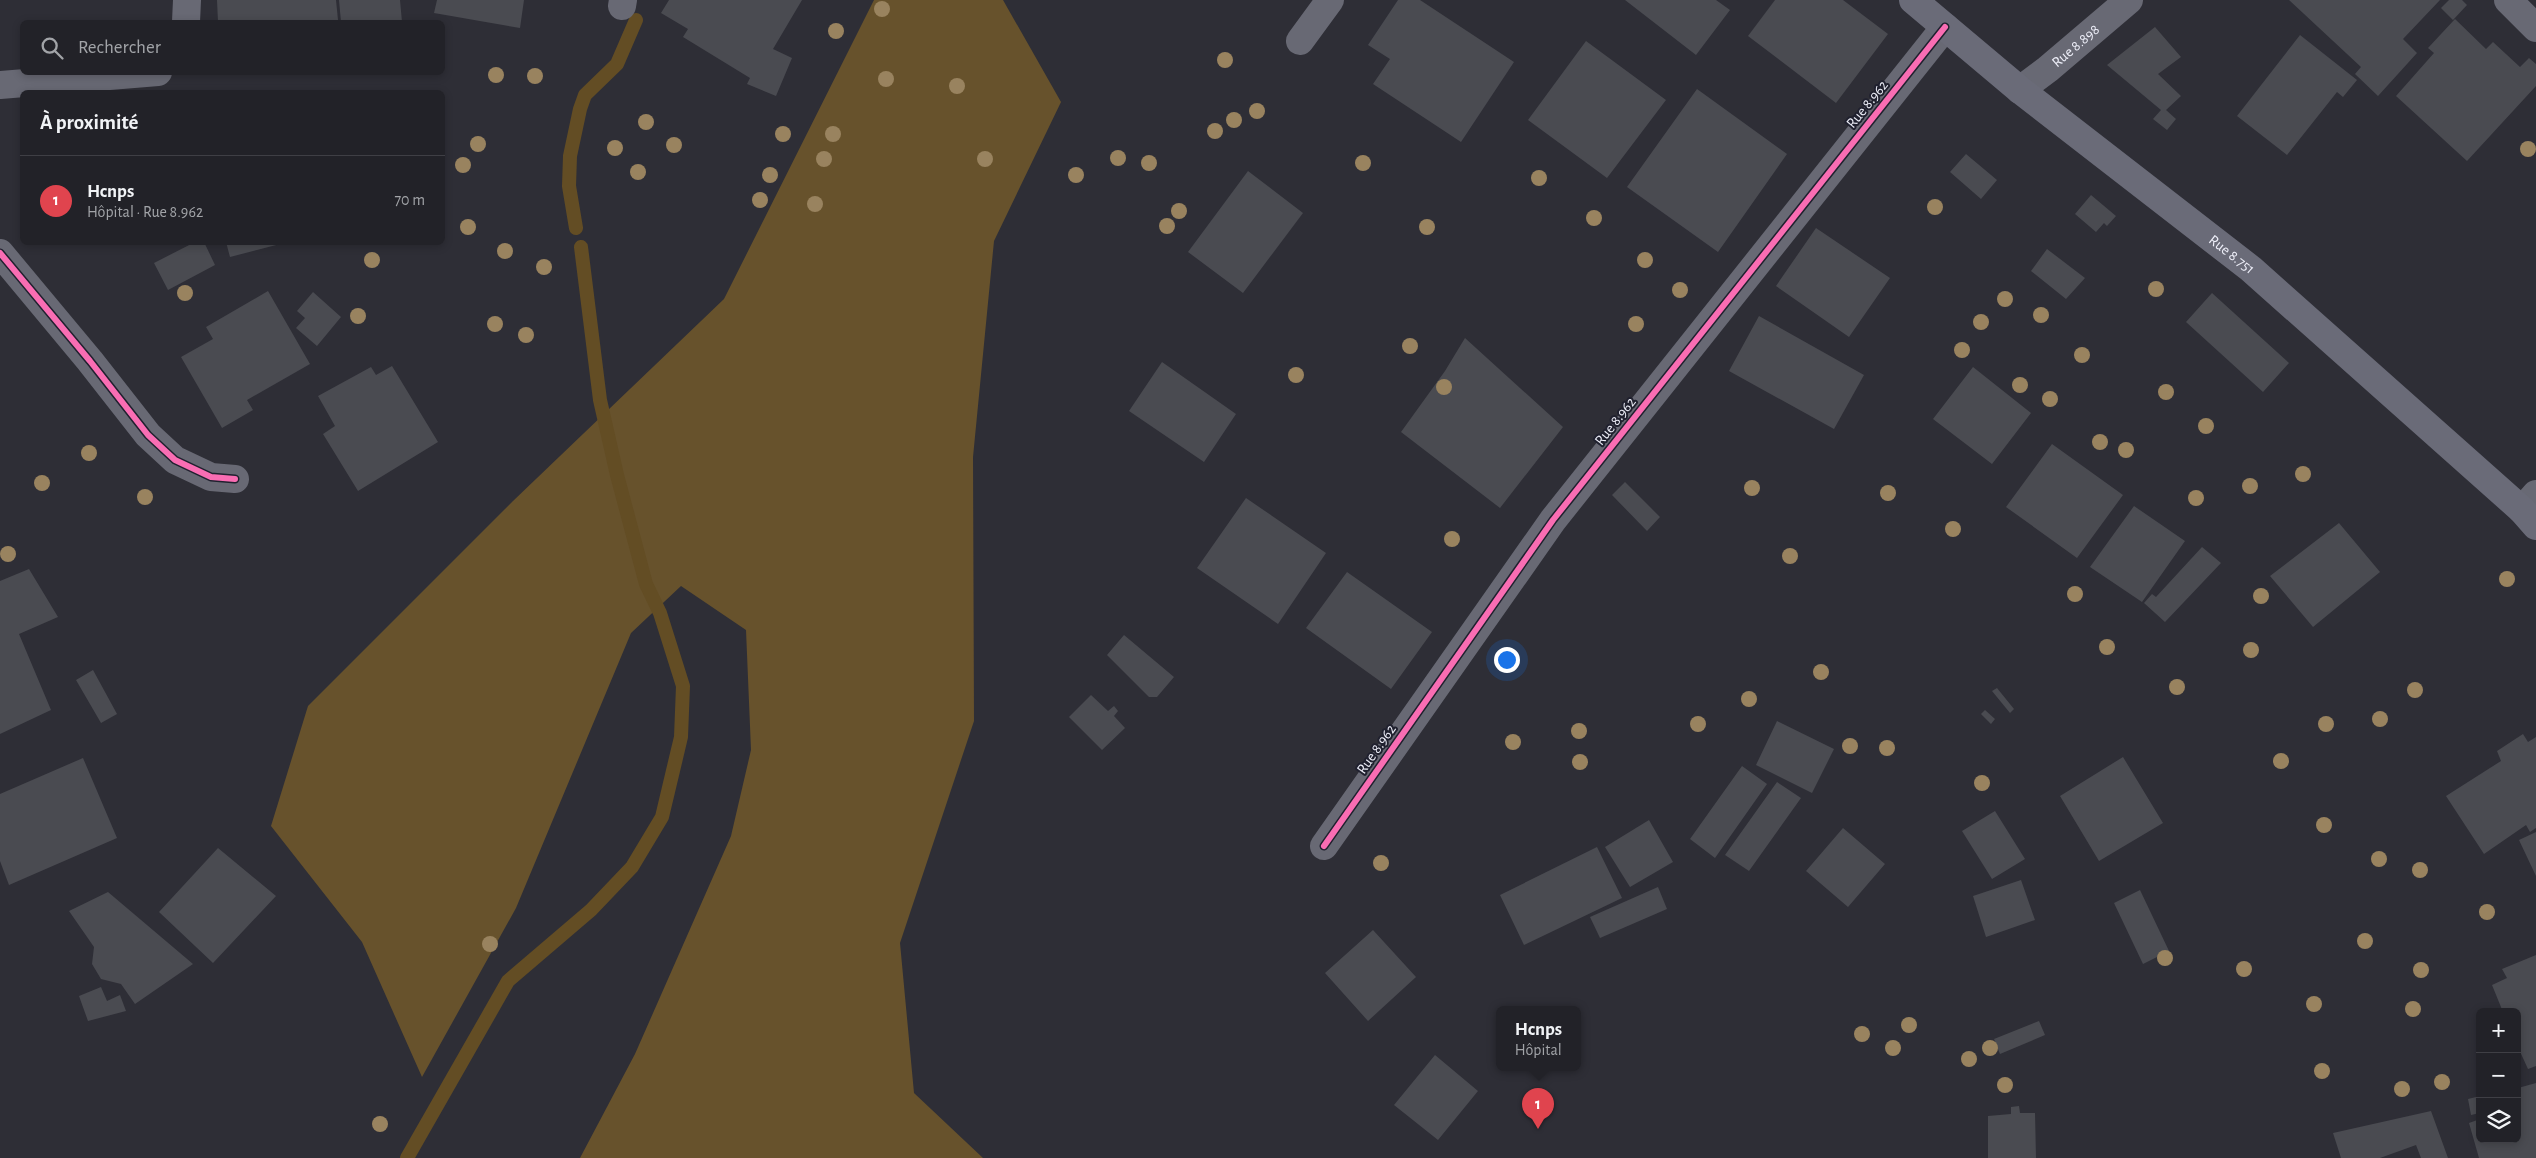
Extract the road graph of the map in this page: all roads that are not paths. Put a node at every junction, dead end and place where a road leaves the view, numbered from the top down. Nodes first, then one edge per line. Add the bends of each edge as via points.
1 (187, 0) edge
2 (1330, 0) edge
3 (1913, 0) edge
4 (2129, 0) edge
5 (2508, 0) edge
6 (186, 20) edge
7 (1945, 27) junction
8 (2536, 28) edge
9 (1300, 41) dead end
10 (122, 75) edge
11 (0, 85) edge
12 (2020, 90) junction
13 (0, 253) edge
14 (234, 479) dead end
15 (2531, 510) edge
16 (1324, 846) dead end

1 - 6 street
2 - 9 street
3 - 7 main road, Rue 8.751
4 - 12 street, Rue 8.898
5 - 8 street
7 - 12 main road, Rue 8.751
7 - 16 street, Rue 8.962 via 1553,520
10 - 11 street
12 - 15 main road, Rue 8.751 via 2251,269
13 - 14 street via 148,436 175,460 211,477

